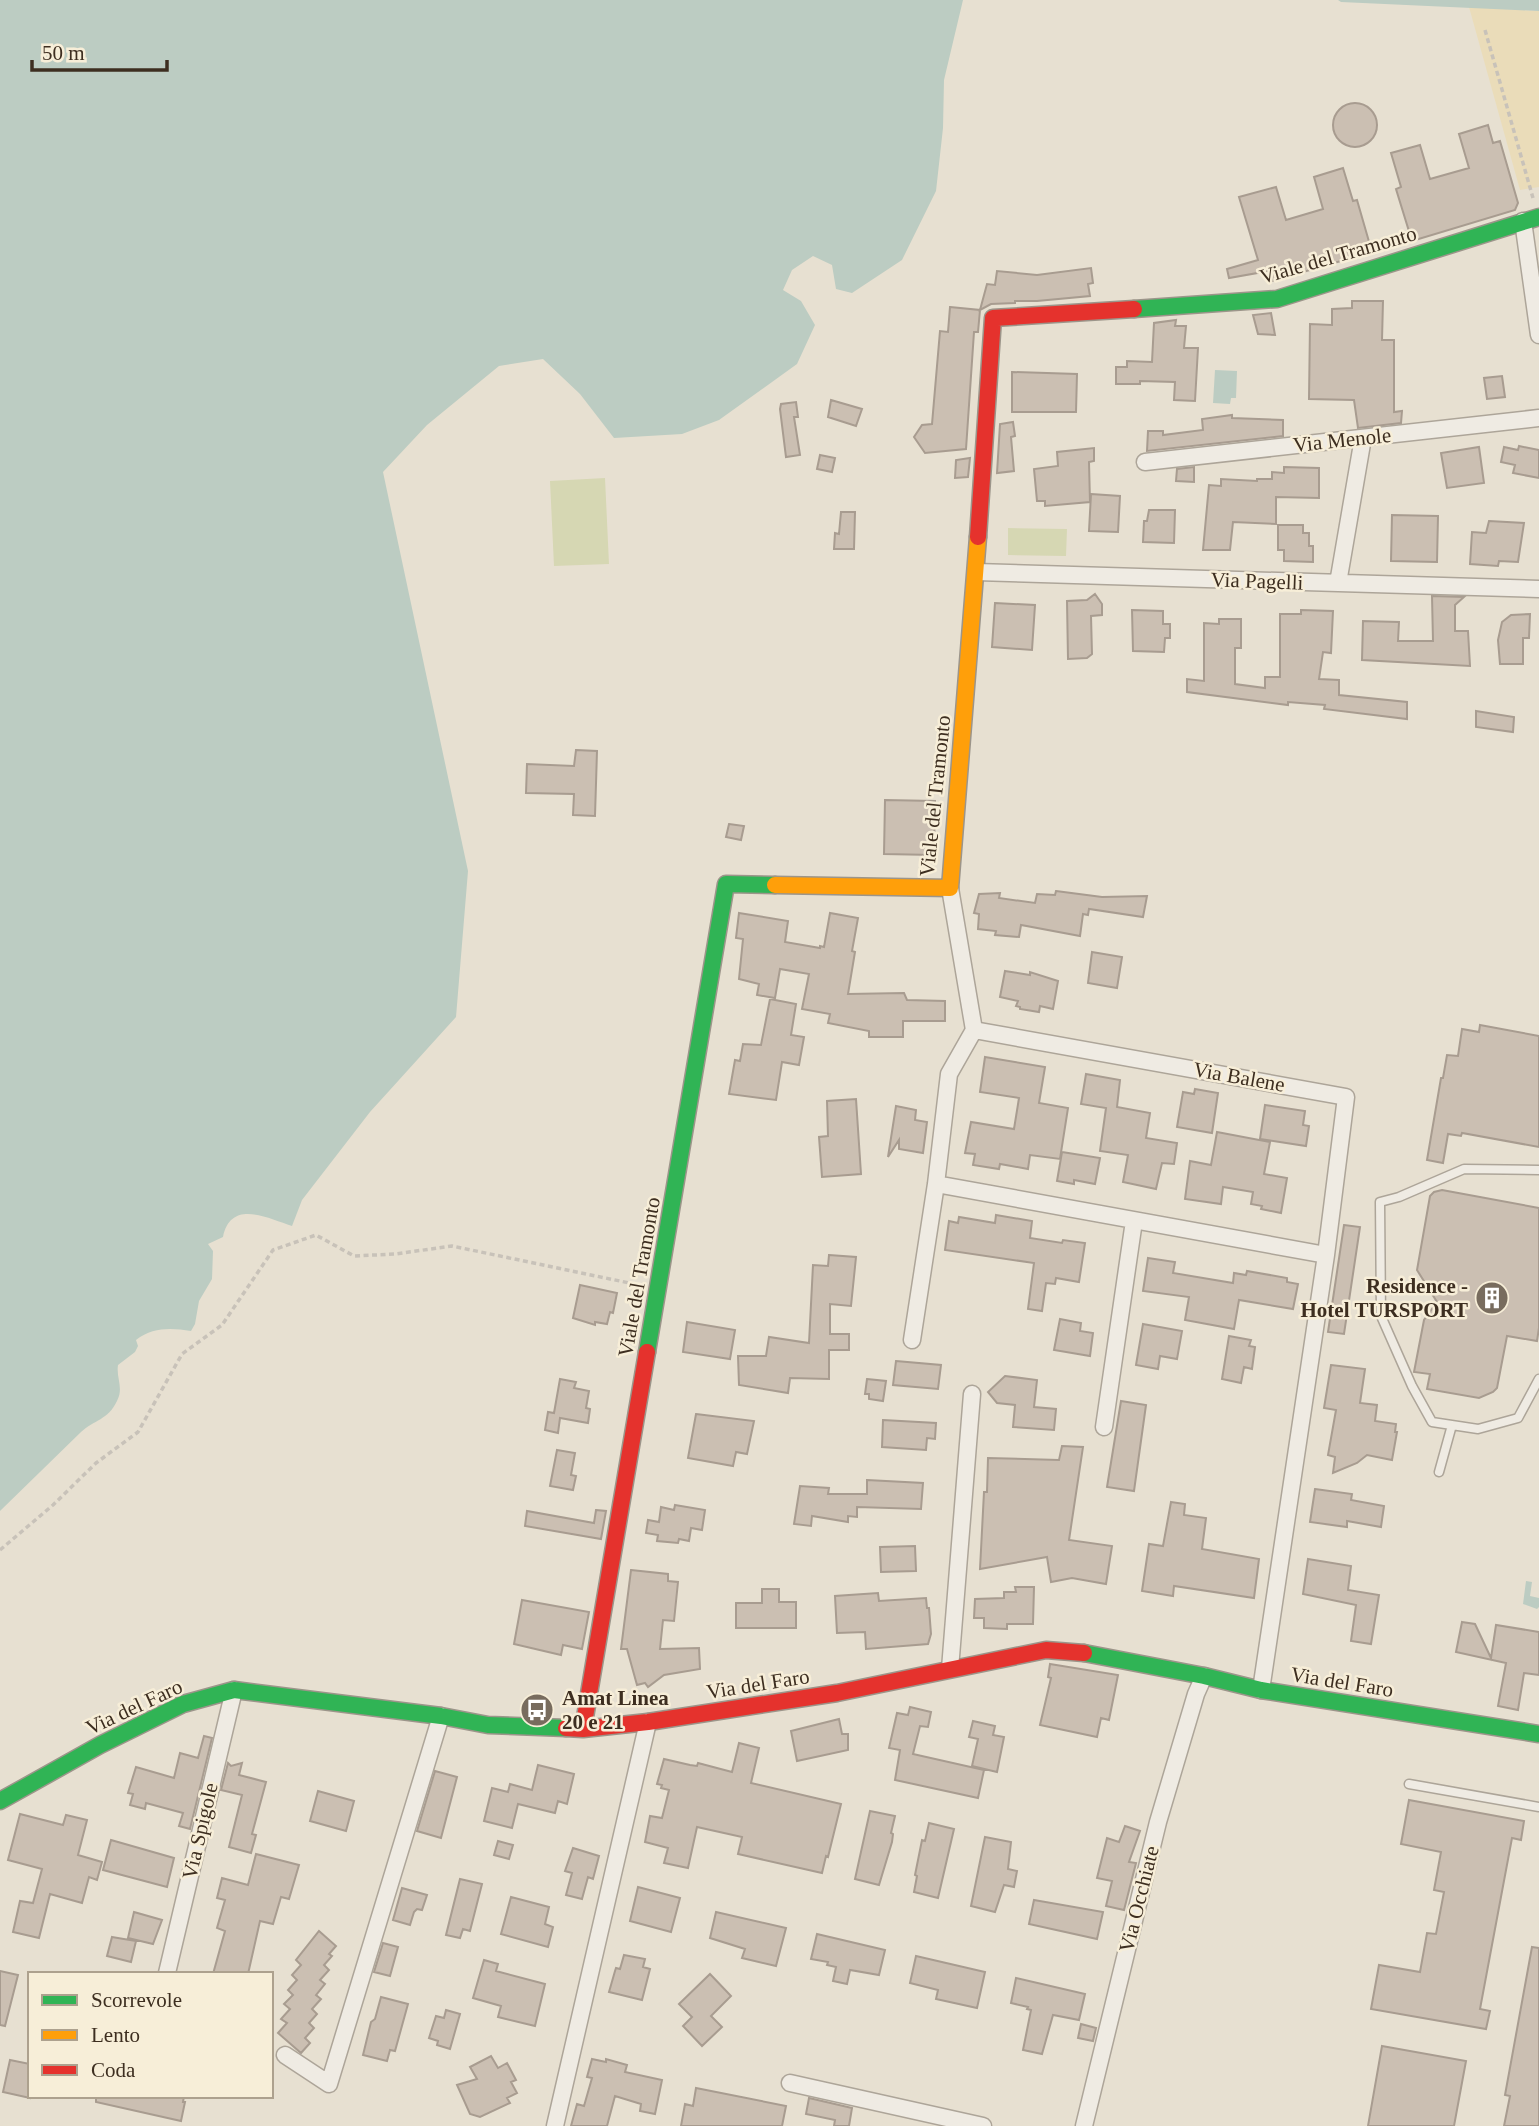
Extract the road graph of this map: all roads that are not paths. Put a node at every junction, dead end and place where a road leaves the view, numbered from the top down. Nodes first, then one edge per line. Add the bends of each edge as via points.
1 (1533, 218) edge
2 (1539, 335) edge
3 (1539, 418) edge
4 (1363, 438) junction
5 (1145, 462) dead end
6 (976, 572) junction
7 (1338, 583) junction
8 (1539, 589) edge
9 (950, 888) junction
10 (974, 1030) junction
11 (1539, 1170) edge
12 (936, 1184) junction
13 (1134, 1221) junction
14 (1326, 1255) junction
15 (912, 1340) dead end
16 (1539, 1379) edge
17 (972, 1394) dead end
18 (1452, 1425) junction
19 (1104, 1427) dead end
20 (1439, 1472) dead end
21 (950, 1669) junction
22 (1204, 1676) junction
23 (234, 1690) junction
24 (1261, 1690) junction
25 (441, 1716) junction
26 (648, 1722) junction
27 (583, 1729) junction
28 (1539, 1734) edge
29 (1409, 1784) dead end
30 (0, 1801) edge
31 (1539, 1807) edge
32 (167, 1972) edge
33 (285, 2055) dead end
34 (790, 2083) dead end
35 (555, 2126) edge
36 (984, 2126) edge
37 (1084, 2126) edge

1 - 2 street
1 - 6 street, Viale del Tramonto via 1277,299 992,318
3 - 4 street, Via Menole
4 - 5 street, Via Menole
4 - 7 street
6 - 7 street, Via Pagelli
6 - 9 street, Viale del Tramonto
7 - 8 street, Via Pagelli
9 - 10 street
9 - 27 street, Viale del Tramonto via 726,884
10 - 12 street via 949,1074
10 - 14 street, Via Balene via 1346,1097
11 - 18 lane via 1464,1169 1380,1202 1381,1316 1432,1422
12 - 13 street
12 - 15 street
13 - 14 street
13 - 19 street
14 - 24 street, Via Balene
16 - 18 lane via 1518,1418 1478,1429
17 - 21 street
18 - 20 lane
21 - 22 street, Via del Faro via 1068,1650
21 - 26 street, Via del Faro via 837,1693
22 - 24 street, Via del Faro
22 - 37 street, Via Occhiate via 1158,1822
23 - 25 street, Via del Faro
23 - 30 street, Via del Faro via 183,1704
23 - 32 street, Via Spigole
24 - 28 street, Via del Faro
25 - 27 street, Via del Faro via 488,1725
25 - 33 street via 330,2084
26 - 27 street, Via del Faro
26 - 35 street
29 - 31 lane
34 - 36 street

